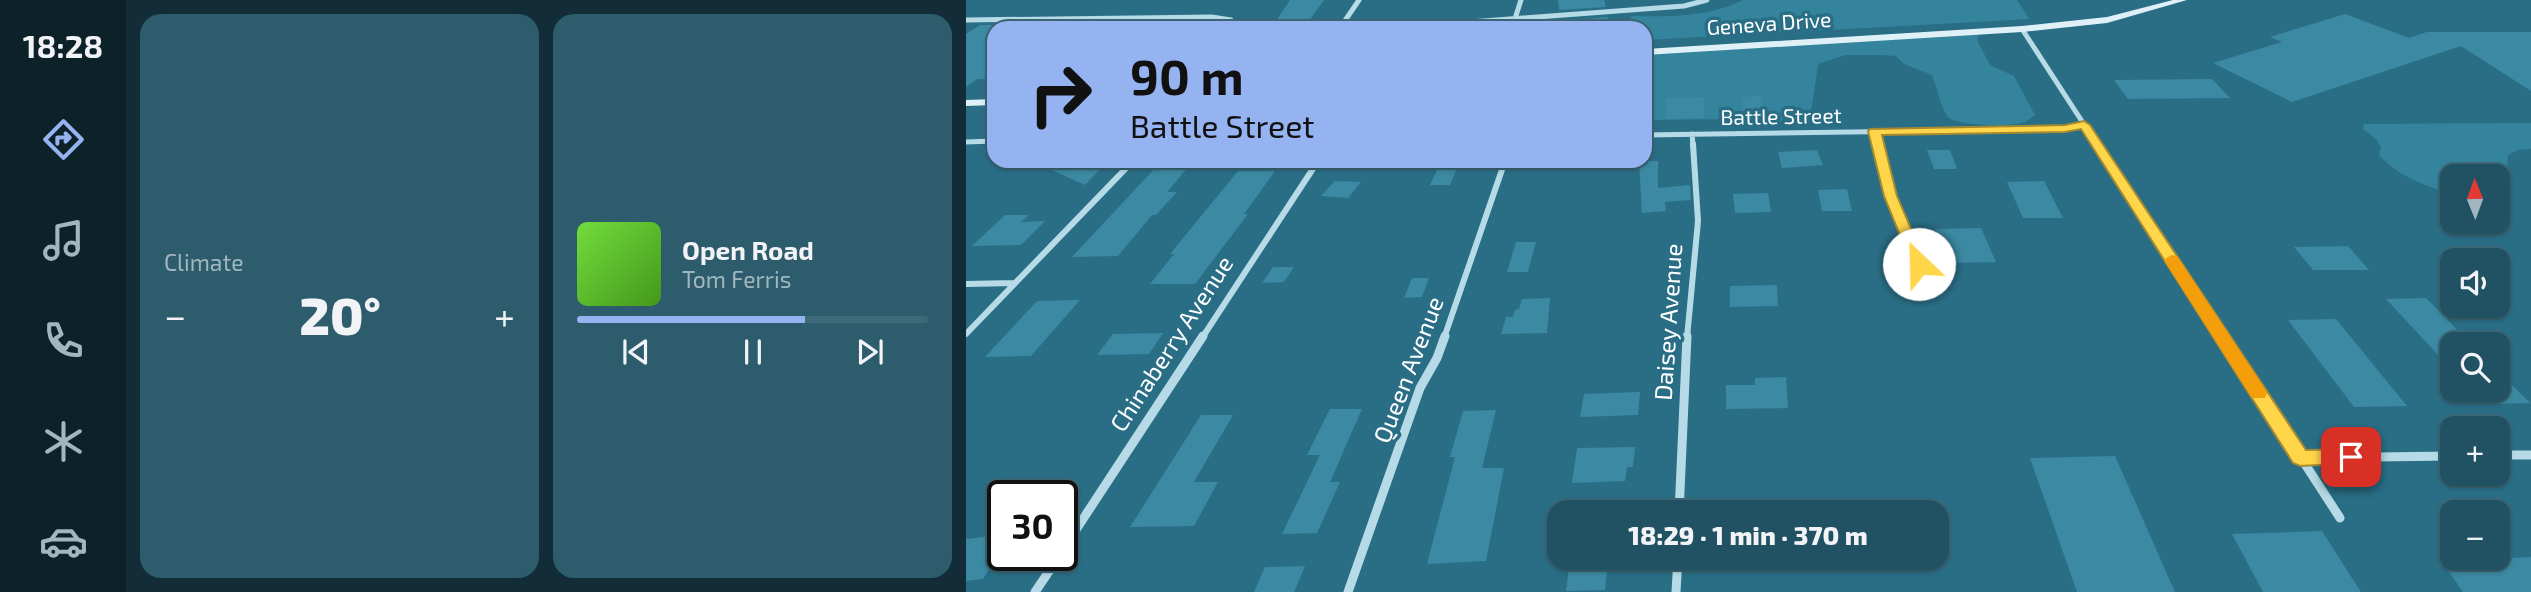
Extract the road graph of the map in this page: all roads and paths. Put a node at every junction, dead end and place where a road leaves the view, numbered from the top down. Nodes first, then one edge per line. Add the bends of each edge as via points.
1 (1359, 0) edge
2 (1521, 0) edge
3 (1707, 0) edge
4 (2183, 0) edge
5 (1513, 19) junction
6 (966, 20) edge
7 (1232, 21) edge
8 (1344, 21) edge
9 (1486, 21) edge
10 (2022, 29) junction
11 (1652, 52) edge
12 (987, 102) edge
13 (966, 103) edge
14 (2084, 125) junction
15 (1874, 131) junction
16 (1692, 134) junction
17 (1652, 135) edge
18 (987, 141) edge
19 (966, 142) edge
20 (1126, 168) edge
21 (1313, 168) edge
22 (1503, 168) edge
23 (1919, 264) dead end
24 (1016, 283) junction
25 (966, 284) edge
26 (966, 334) edge
27 (2531, 454) edge
28 (2510, 455) edge
29 (2440, 456) edge
30 (2300, 458) junction
31 (1680, 500) edge
32 (2340, 518) dead end
33 (1078, 527) edge
34 (1677, 570) edge
35 (1049, 571) edge
36 (1035, 592) edge
37 (1348, 592) edge
38 (1676, 592) edge

1 - 8 street
2 - 5 street
3 - 5 street via 1684,6
4 - 10 main road, Geneva Drive via 2107,20
5 - 9 street
6 - 7 street via 1212,17
10 - 11 main road, Geneva Drive
10 - 14 street
12 - 13 main road
14 - 15 street, Battle Street
14 - 30 street
15 - 16 street, Battle Street
15 - 23 street via 1891,196
16 - 17 street, Battle Street
16 - 31 street, Daisey Avenue via 1698,221 1685,359
18 - 19 street
20 - 24 street
21 - 33 street, Chinaberry Avenue
22 - 37 street, Queen Avenue
24 - 25 street
24 - 26 street
27 - 28 street
29 - 30 street
30 - 32 street
34 - 38 street
35 - 36 street, Chinaberry Avenue

